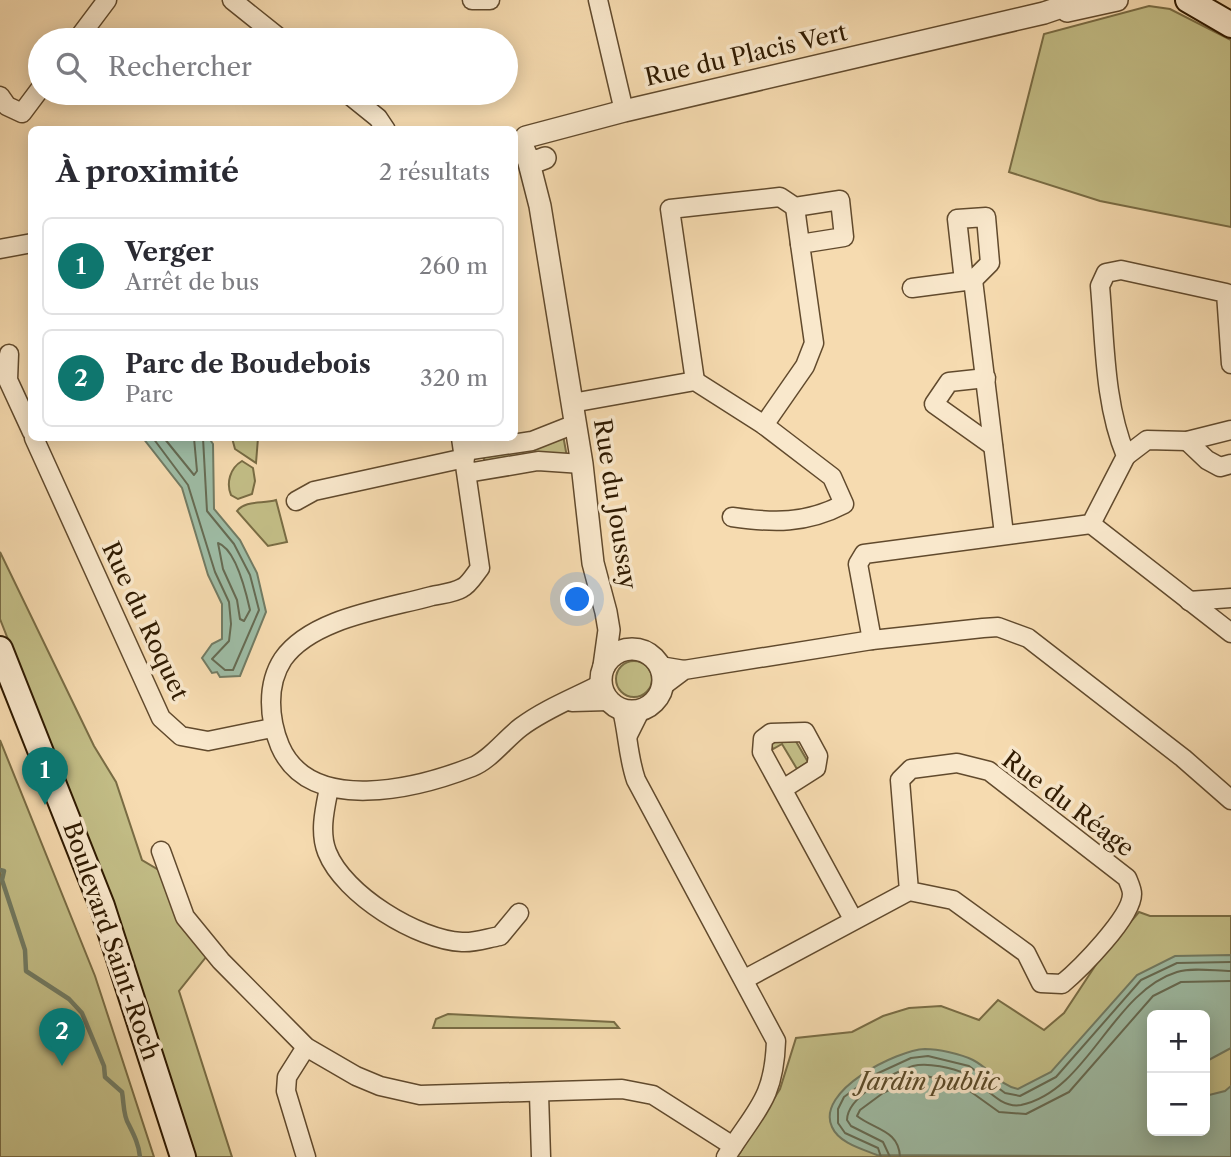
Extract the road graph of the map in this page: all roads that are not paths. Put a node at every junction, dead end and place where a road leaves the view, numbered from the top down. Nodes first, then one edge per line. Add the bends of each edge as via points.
1 (107, 0) edge
2 (232, 0) edge
3 (472, 0) edge
4 (490, 0) edge
5 (598, 0) edge
6 (1082, 0) edge
7 (1116, 0) edge
8 (1188, 0) edge
9 (1213, 0) edge
10 (1231, 10) edge
11 (1044, 13) junction
12 (1231, 25) edge
13 (86, 28) edge
14 (267, 28) edge
15 (0, 96) edge
16 (28, 105) edge
17 (362, 105) edge
18 (624, 111) junction
19 (383, 126) edge
20 (530, 147) edge
21 (795, 207) junction
22 (28, 244) edge
23 (800, 244) junction
24 (0, 248) edge
25 (912, 288) dead end
26 (9, 354) dead end
27 (1231, 364) edge
28 (986, 378) junction
29 (695, 382) junction
30 (574, 414) junction
31 (28, 423) edge
32 (764, 425) junction
33 (1231, 430) edge
34 (35, 441) edge
35 (1187, 441) junction
36 (993, 446) junction
37 (464, 455) edge
38 (1126, 456) junction
39 (582, 464) junction
40 (1231, 464) edge
41 (296, 501) dead end
42 (732, 517) dead end
43 (1091, 524) junction
44 (1003, 534) junction
45 (1231, 598) edge
46 (1189, 601) junction
47 (606, 612) junction
48 (1231, 633) edge
49 (872, 640) junction
50 (633, 648) junction
51 (0, 649) edge
52 (662, 675) junction
53 (615, 694) junction
54 (272, 728) junction
55 (329, 788) junction
56 (783, 789) dead end
57 (1231, 800) edge
58 (161, 851) dead end
59 (909, 891) junction
60 (519, 913) dead end
61 (853, 919) junction
62 (744, 979) junction
63 (306, 1047) junction
64 (539, 1094) junction
65 (730, 1151) edge
66 (183, 1157) edge
67 (306, 1157) edge
68 (541, 1157) edge

1 - 13 street
2 - 14 street
3 - 4 street
5 - 18 street, Rue du Placis Vert
6 - 11 street, Rue du Placis Vert
7 - 11 street, Rue du Placis Vert
8 - 12 main road
9 - 10 main road
11 - 18 street, Rue du Placis Vert
15 - 16 street via 7,106 22,113
17 - 19 street
18 - 20 street, Rue du Placis Vert via 581,123
20 - 30 street, Rue du Joussay
21 - 23 street
21 - 23 street via 840,200 844,237
21 - 29 street via 780,197 670,209
22 - 24 street
23 - 32 street via 814,342 805,366
25 - 28 street via 969,281
26 - 31 street via 8,380
27 - 38 street via 1226,293 1121,270 1106,273 1100,286 1110,396 1116,433
28 - 36 street
28 - 36 street via 949,382 934,404
29 - 30 street, Rue du Joussay
29 - 32 street
30 - 37 street via 532,440
30 - 39 street, Rue du Joussay
32 - 42 street via 832,477 844,504 826,513 774,524
33 - 35 street
34 - 54 street, Rue du Roquet via 161,718 181,736 208,741
35 - 38 street via 1147,440
35 - 40 street via 1220,467
36 - 44 street
37 - 39 street
37 - 41 street via 314,491
37 - 54 street via 480,568 464,588 322,627 296,644 282,661 271,694
38 - 43 street
39 - 47 street, Rue du Joussay via 593,563
43 - 44 street
43 - 46 street
44 - 49 street via 864,554 858,564
45 - 46 street
46 - 48 street
47 - 50 street, Rue du Joussay
47 - 53 street, Rue du Joussay
49 - 52 street
49 - 57 street via 998,627 1028,638
50 - 52 street, Rue du Joussay via 646,652
50 - 53 street via 615,653
51 - 66 main road, Boulevard Saint-Roch via 102,906
52 - 53 street via 653,704
53 - 55 street via 565,703 521,727 474,766 398,788 365,793
53 - 62 street via 636,780
54 - 55 street via 293,766
55 - 60 street via 323,823 327,852 342,875 376,907 411,929 464,943 500,936
56 - 61 street
58 - 63 street via 185,917 221,961
59 - 59 street, Rue du Réage via 953,900 1026,953 1041,983 1062,984 1086,964 1128,909 1132,893 1127,878 989,771 957,763 911,769 900,780
59 - 61 street
61 - 62 street
62 - 65 street via 776,1041 775,1073 765,1100
63 - 64 street via 356,1076 411,1094
63 - 67 street via 287,1077 286,1091
64 - 65 street via 622,1089 653,1095
64 - 68 street

